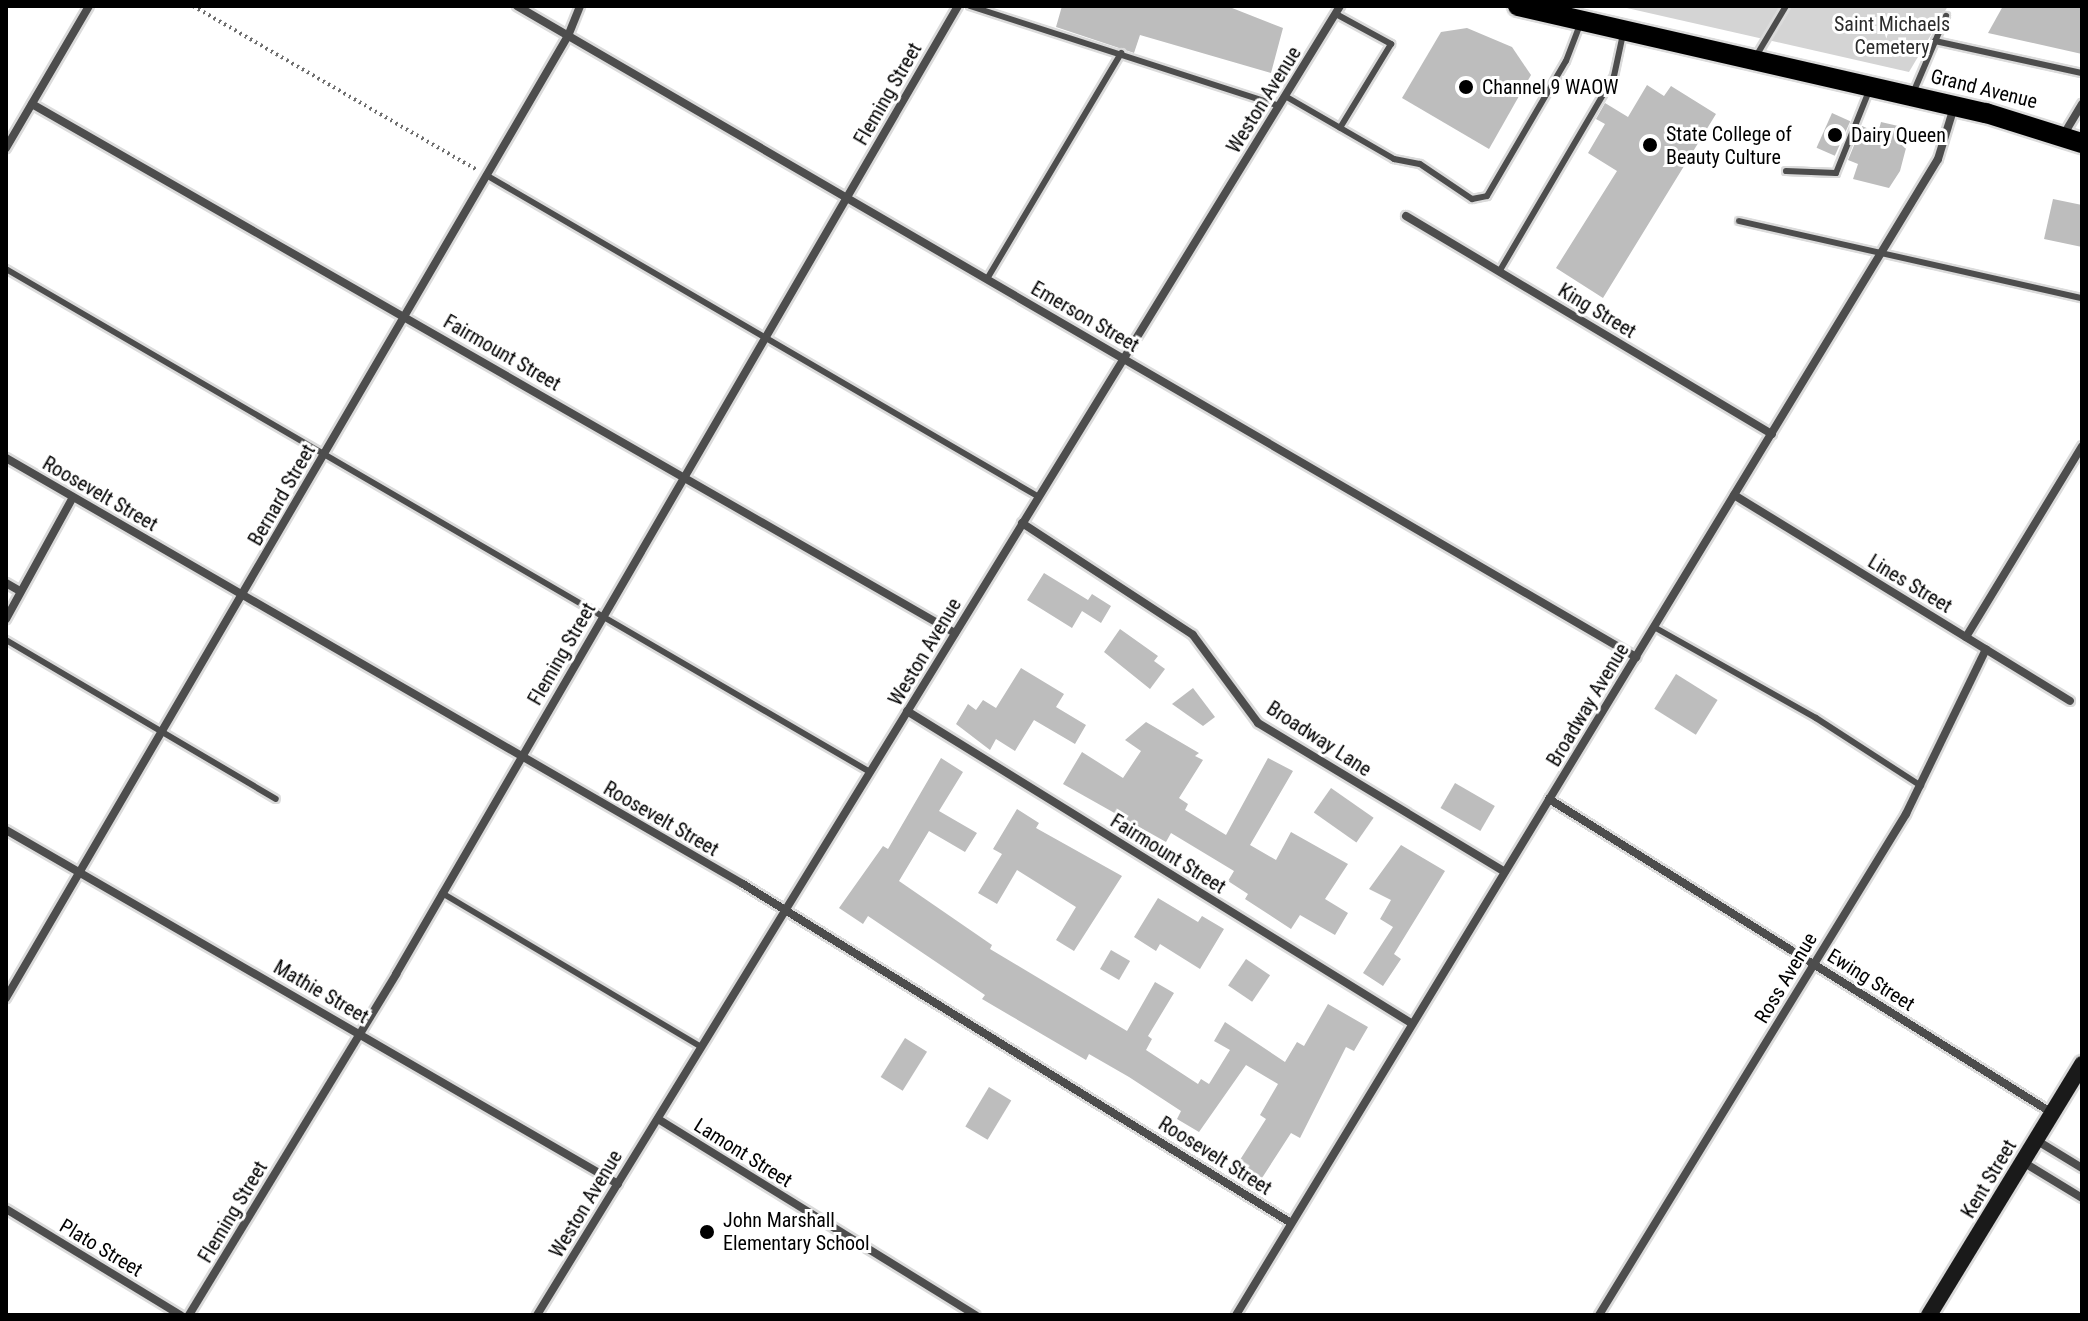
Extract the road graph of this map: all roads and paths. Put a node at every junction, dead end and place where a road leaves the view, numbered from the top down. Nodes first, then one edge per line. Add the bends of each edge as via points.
1 (89, 6) edge
2 (193, 6) edge
3 (517, 6) edge
4 (580, 6) edge
5 (958, 6) edge
6 (970, 6) edge
7 (1786, 6) edge
8 (1532, 8) edge
9 (1338, 10) edge
10 (1946, 16) dead end
11 (1582, 21) junction
12 (1624, 31) junction
13 (568, 36) junction
14 (1935, 41) junction
15 (1121, 53) junction
16 (1753, 61) junction
17 (2082, 73) edge
18 (1870, 87) junction
19 (1285, 96) junction
20 (1912, 96) junction
21 (32, 104) junction
22 (2082, 104) edge
23 (1279, 106) junction
24 (1954, 106) junction
25 (6, 126) edge
26 (1340, 128) junction
27 (16, 131) junction
28 (2076, 136) edge
29 (6, 148) edge
30 (1786, 171) dead end
31 (486, 175) junction
32 (845, 197) junction
33 (1406, 216) dead end
34 (1739, 221) dead end
35 (1882, 251) junction
36 (6, 269) edge
37 (1499, 272) junction
38 (987, 279) junction
39 (2082, 298) edge
40 (405, 315) junction
41 (763, 337) junction
42 (1124, 358) junction
43 (1772, 434) junction
44 (2082, 446) edge
45 (324, 454) junction
46 (6, 458) edge
47 (682, 476) junction
48 (1734, 495) junction
49 (73, 497) junction
50 (1039, 497) junction
51 (1022, 523) junction
52 (6, 583) edge
53 (20, 591) junction
54 (242, 596) junction
55 (603, 614) junction
56 (6, 619) edge
57 (1654, 627) junction
58 (955, 633) junction
59 (1966, 637) junction
60 (6, 640) edge
61 (1986, 649) junction
62 (1636, 657) junction
63 (2070, 701) dead end
64 (907, 711) junction
65 (161, 733) junction
66 (521, 757) junction
67 (870, 772) junction
68 (1921, 786) junction
69 (276, 799) dead end
70 (1549, 799) junction
71 (6, 830) edge
72 (1505, 872) junction
73 (80, 873) junction
74 (442, 893) junction
75 (786, 910) junction
76 (1814, 963) junction
77 (6, 998) edge
78 (1411, 1023) junction
79 (361, 1033) junction
80 (701, 1047) junction
81 (2082, 1064) edge
82 (2052, 1113) junction
83 (658, 1119) junction
84 (2036, 1140) junction
85 (2023, 1162) junction
86 (2082, 1168) edge
87 (618, 1184) junction
88 (2082, 1198) edge
89 (6, 1209) edge
90 (1291, 1223) junction
91 (180, 1315) edge
92 (189, 1315) edge
93 (537, 1315) edge
94 (975, 1315) edge
95 (1236, 1315) edge
96 (1599, 1315) edge
97 (1929, 1315) edge

1 - 21 street
2 - 31 path
3 - 13 street, Emerson Street
4 - 13 street, Bernard Street
5 - 32 street, Fleming Street
6 - 15 lane
7 - 16 lane
8 - 11 main road, Grand Avenue
9 - 19 street, Weston Avenue
9 - 26 lane via 1391,44
10 - 14 lane
11 - 12 main road, Grand Avenue
11 - 26 lane via 1566,61 1487,196 1472,199 1420,164 1394,159
12 - 16 main road, Grand Avenue
12 - 37 lane via 1614,76
13 - 31 street, Bernard Street
13 - 32 street, Emerson Street
14 - 17 lane
14 - 20 lane
15 - 23 lane
15 - 38 lane
16 - 18 main road, Grand Avenue
18 - 20 main road, Grand Avenue
18 - 30 lane via 1838,171 1823,176
19 - 23 street, Weston Avenue
19 - 26 lane
20 - 24 main road, Grand Avenue
21 - 27 street
21 - 40 street, Fairmount Street
22 - 28 street
23 - 42 street, Weston Avenue
24 - 28 main road, Grand Avenue
24 - 35 street, Broadway Avenue via 1942,151
25 - 27 street
27 - 29 street
31 - 40 street, Bernard Street
31 - 41 lane
32 - 38 street, Emerson Street
32 - 41 street, Fleming Street
33 - 37 street, King Street
34 - 35 lane
35 - 39 lane
35 - 43 street, Broadway Avenue
36 - 45 lane
37 - 43 street, King Street
38 - 42 street, Emerson Street
40 - 45 street, Bernard Street
40 - 47 street, Fairmount Street
41 - 47 street, Fleming Street
41 - 50 lane
42 - 50 street, Weston Avenue
42 - 62 street, Emerson Street
43 - 48 street, Broadway Avenue
44 - 59 street
45 - 54 street, Bernard Street
45 - 55 lane
46 - 49 street, Roosevelt Street
47 - 55 street, Fleming Street
47 - 58 street, Fairmount Street
48 - 57 street, Broadway Avenue
48 - 59 street, Lines Street
49 - 53 street
49 - 54 street, Roosevelt Street
50 - 51 street, Weston Avenue
51 - 58 street, Weston Avenue
51 - 72 street, Broadway Lane via 1193,635 1258,723
52 - 53 street
53 - 56 street
54 - 65 street, Bernard Street
54 - 66 street, Roosevelt Street
55 - 66 street, Fleming Street
55 - 67 lane
57 - 62 street, Broadway Avenue
57 - 68 lane via 1816,718
58 - 64 street, Weston Avenue
59 - 61 street, Lines Street
60 - 65 lane
61 - 63 street, Lines Street
61 - 68 street, Ross Avenue
62 - 70 street, Broadway Avenue
64 - 67 street, Weston Avenue
64 - 78 street, Fairmount Street
65 - 69 lane
65 - 73 street, Bernard Street
66 - 74 street, Fleming Street
66 - 75 street, Roosevelt Street
67 - 75 street, Weston Avenue
68 - 76 street, Ross Avenue
70 - 72 street, Broadway Avenue
70 - 76 street, Ewing Street
71 - 73 street, Mathie Street
72 - 78 street, Broadway Avenue
73 - 77 street, Bernard Street
73 - 79 street, Mathie Street
74 - 79 street, Fleming Street
74 - 80 lane
75 - 80 street, Weston Avenue
75 - 90 street, Roosevelt Street
76 - 82 street, Ewing Street
76 - 96 street, Ross Avenue
78 - 90 street, Broadway Avenue
79 - 87 street, Mathie Street
79 - 92 street, Fleming Street
80 - 83 street, Weston Avenue
81 - 82 street, Kent Street
82 - 84 street, Kent Street
83 - 87 street, Weston Avenue
83 - 94 street, Lamont Street
84 - 85 street, Kent Street
84 - 86 street
85 - 88 street
85 - 97 street, Kent Street
87 - 93 street, Weston Avenue
89 - 91 street, Plato Street
90 - 95 street, Broadway Avenue

